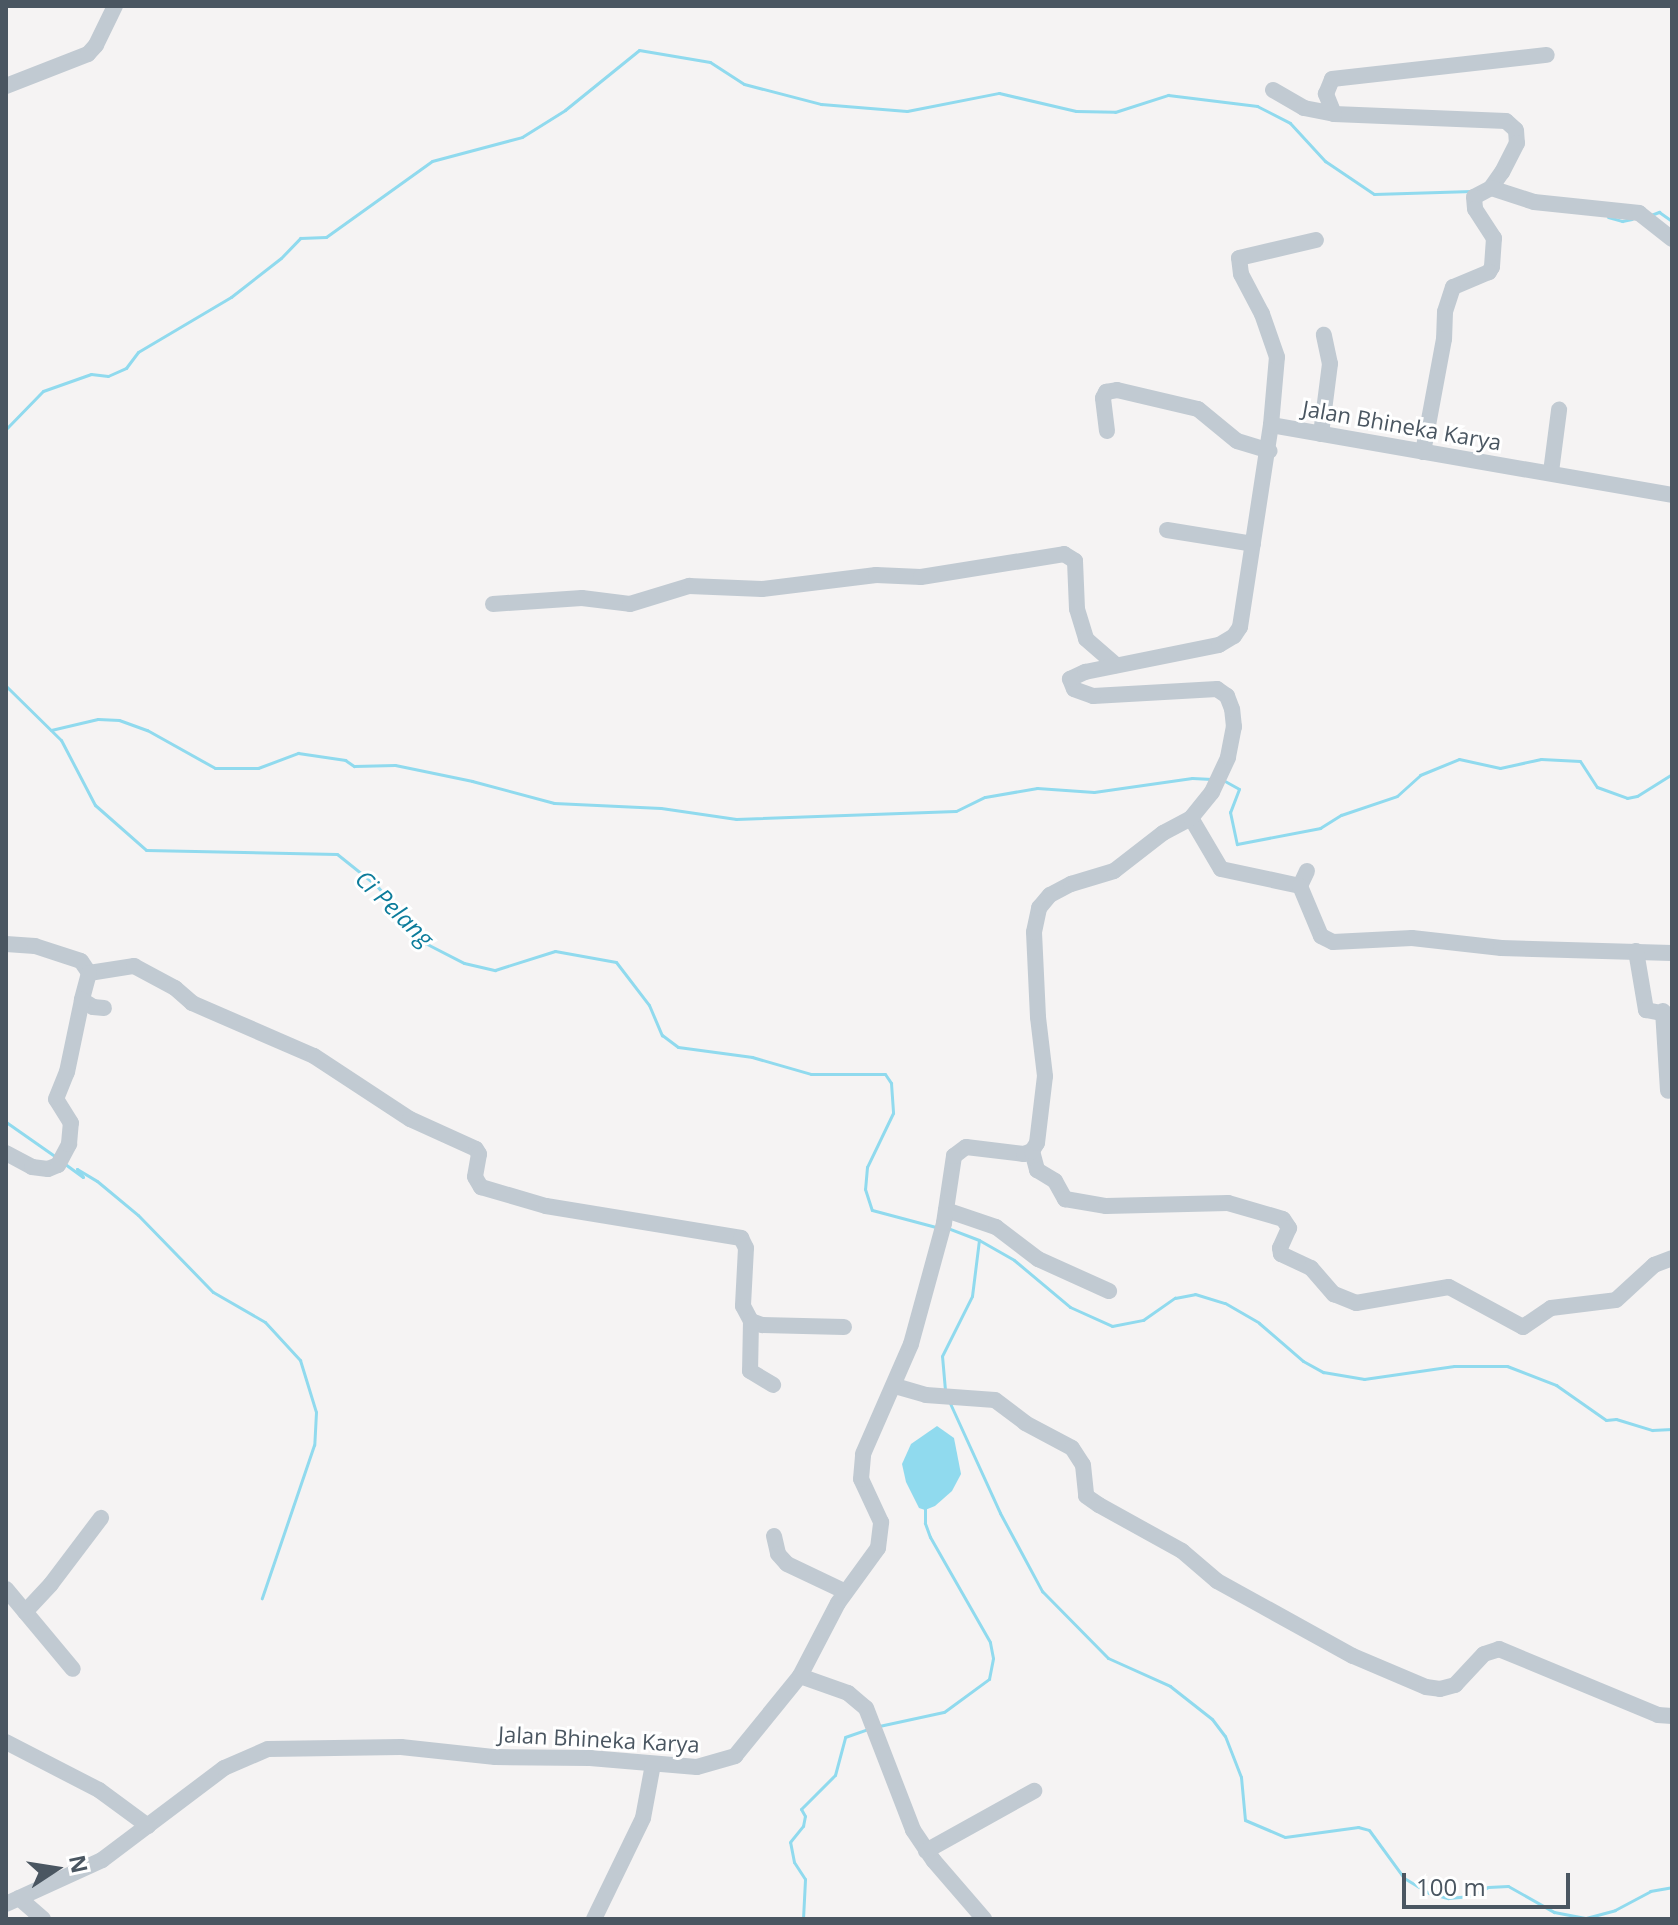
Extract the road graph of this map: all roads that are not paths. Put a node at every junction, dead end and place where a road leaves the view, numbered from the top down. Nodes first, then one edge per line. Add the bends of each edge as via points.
1 (115, 6) edge
2 (1547, 55) dead end
3 (6, 86) edge
4 (1273, 90) dead end
5 (1334, 114) junction
6 (1491, 188) junction
7 (1672, 239) edge
8 (1316, 240) dead end
9 (1324, 335) dead end
10 (1559, 410) dead end
11 (1271, 425) junction
12 (1107, 431) dead end
13 (1321, 434) junction
14 (1269, 451) junction
15 (1423, 452) junction
16 (1551, 472) junction
17 (1672, 495) edge
18 (1167, 530) dead end
19 (1253, 544) junction
20 (493, 604) dead end
21 (1116, 665) junction
22 (1191, 818) junction
23 (6, 944) edge
24 (1636, 951) junction
25 (1672, 953) edge
26 (89, 973) junction
27 (82, 1000) junction
28 (104, 1008) dead end
29 (1667, 1013) edge
30 (1668, 1091) dead end
31 (1032, 1151) junction
32 (6, 1153) edge
33 (946, 1210) junction
34 (1672, 1258) edge
35 (1109, 1291) dead end
36 (751, 1321) junction
37 (844, 1327) dead end
38 (773, 1385) dead end
39 (895, 1386) junction
40 (101, 1518) dead end
41 (774, 1536) dead end
42 (6, 1589) edge
43 (846, 1592) junction
44 (25, 1612) junction
45 (73, 1669) dead end
46 (800, 1676) junction
47 (1672, 1716) edge
48 (6, 1742) edge
49 (653, 1764) junction
50 (1034, 1791) dead end
51 (148, 1826) junction
52 (926, 1851) junction
53 (10, 1901) edge
54 (43, 1919) edge
55 (594, 1919) edge
56 (984, 1919) edge

1 - 3 street via 88,54
2 - 5 street via 1332,79 1326,94
4 - 5 street via 1304,108
5 - 6 street via 1511,123 1517,143
6 - 7 street via 1534,202 1639,213
6 - 15 street via 1474,202 1494,238 1492,267 1453,287
8 - 11 street via 1239,258 1277,357
9 - 13 street via 1330,364
10 - 16 street
11 - 13 street, Jalan Bhineka Karya
11 - 14 street, Jalan Bhineka Karya
12 - 14 street via 1103,398 1117,390 1198,409 1237,441
13 - 15 street, Jalan Bhineka Karya
14 - 19 street, Jalan Bhineka Karya
15 - 16 street, Jalan Bhineka Karya
16 - 17 street, Jalan Bhineka Karya
18 - 19 street
19 - 21 street, Jalan Bhineka Karya via 1240,627 1234,636 1219,645
20 - 21 street via 582,598 630,604 689,586 762,589 876,575 921,577 1064,554 1075,561 1086,639
21 - 22 street, Jalan Bhineka Karya via 1072,676 1072,686 1093,696 1213,688 1230,702 1234,727 1228,757 1212,792
22 - 24 street via 1221,869 1304,879 1321,936 1333,942 1412,938 1501,948
22 - 31 street, Jalan Bhineka Karya via 1114,871 1071,884 1039,908 1034,932 1045,1090 1042,1129
23 - 26 street via 35,946 81,961
24 - 25 street
24 - 29 street via 1646,1010
26 - 27 street
26 - 36 street via 134,966 192,1003 314,1056 410,1119 476,1149 475,1177 481,1187 546,1206 741,1238 746,1248 743,1306
27 - 28 street
27 - 32 street via 56,1099 71,1123 69,1144 58,1165 36,1168
29 - 30 street
31 - 33 street, Jalan Bhineka Karya via 960,1149 954,1156
31 - 34 street via 1037,1170 1055,1181 1065,1199 1106,1206 1228,1203 1283,1219 1289,1225 1281,1254 1311,1268 1334,1294 1356,1303 1449,1287 1523,1327 1551,1308 1616,1300 1654,1265
33 - 35 street via 996,1227 1038,1259
33 - 39 street, Jalan Bhineka Karya via 917,1325
36 - 37 street
36 - 38 street via 750,1371
39 - 43 street, Jalan Bhineka Karya via 867,1441 860,1473 880,1516 880,1542
39 - 47 street via 926,1395 995,1400 1072,1448 1083,1465 1086,1496 1182,1551 1217,1581 1353,1656 1440,1689 1461,1681 1488,1651 1506,1650 1658,1715
40 - 44 street
41 - 43 street via 787,1564
42 - 44 street
43 - 46 street, Jalan Bhineka Karya
44 - 45 street
46 - 49 street, Jalan Bhineka Karya via 731,1760 697,1767
46 - 52 street via 848,1693 866,1708
48 - 51 street via 99,1790
49 - 51 street, Jalan Bhineka Karya via 401,1747 276,1748 224,1768
49 - 55 street via 643,1818
50 - 52 street
51 - 53 street, Jalan Bhineka Karya via 102,1860
52 - 56 street
53 - 54 street

